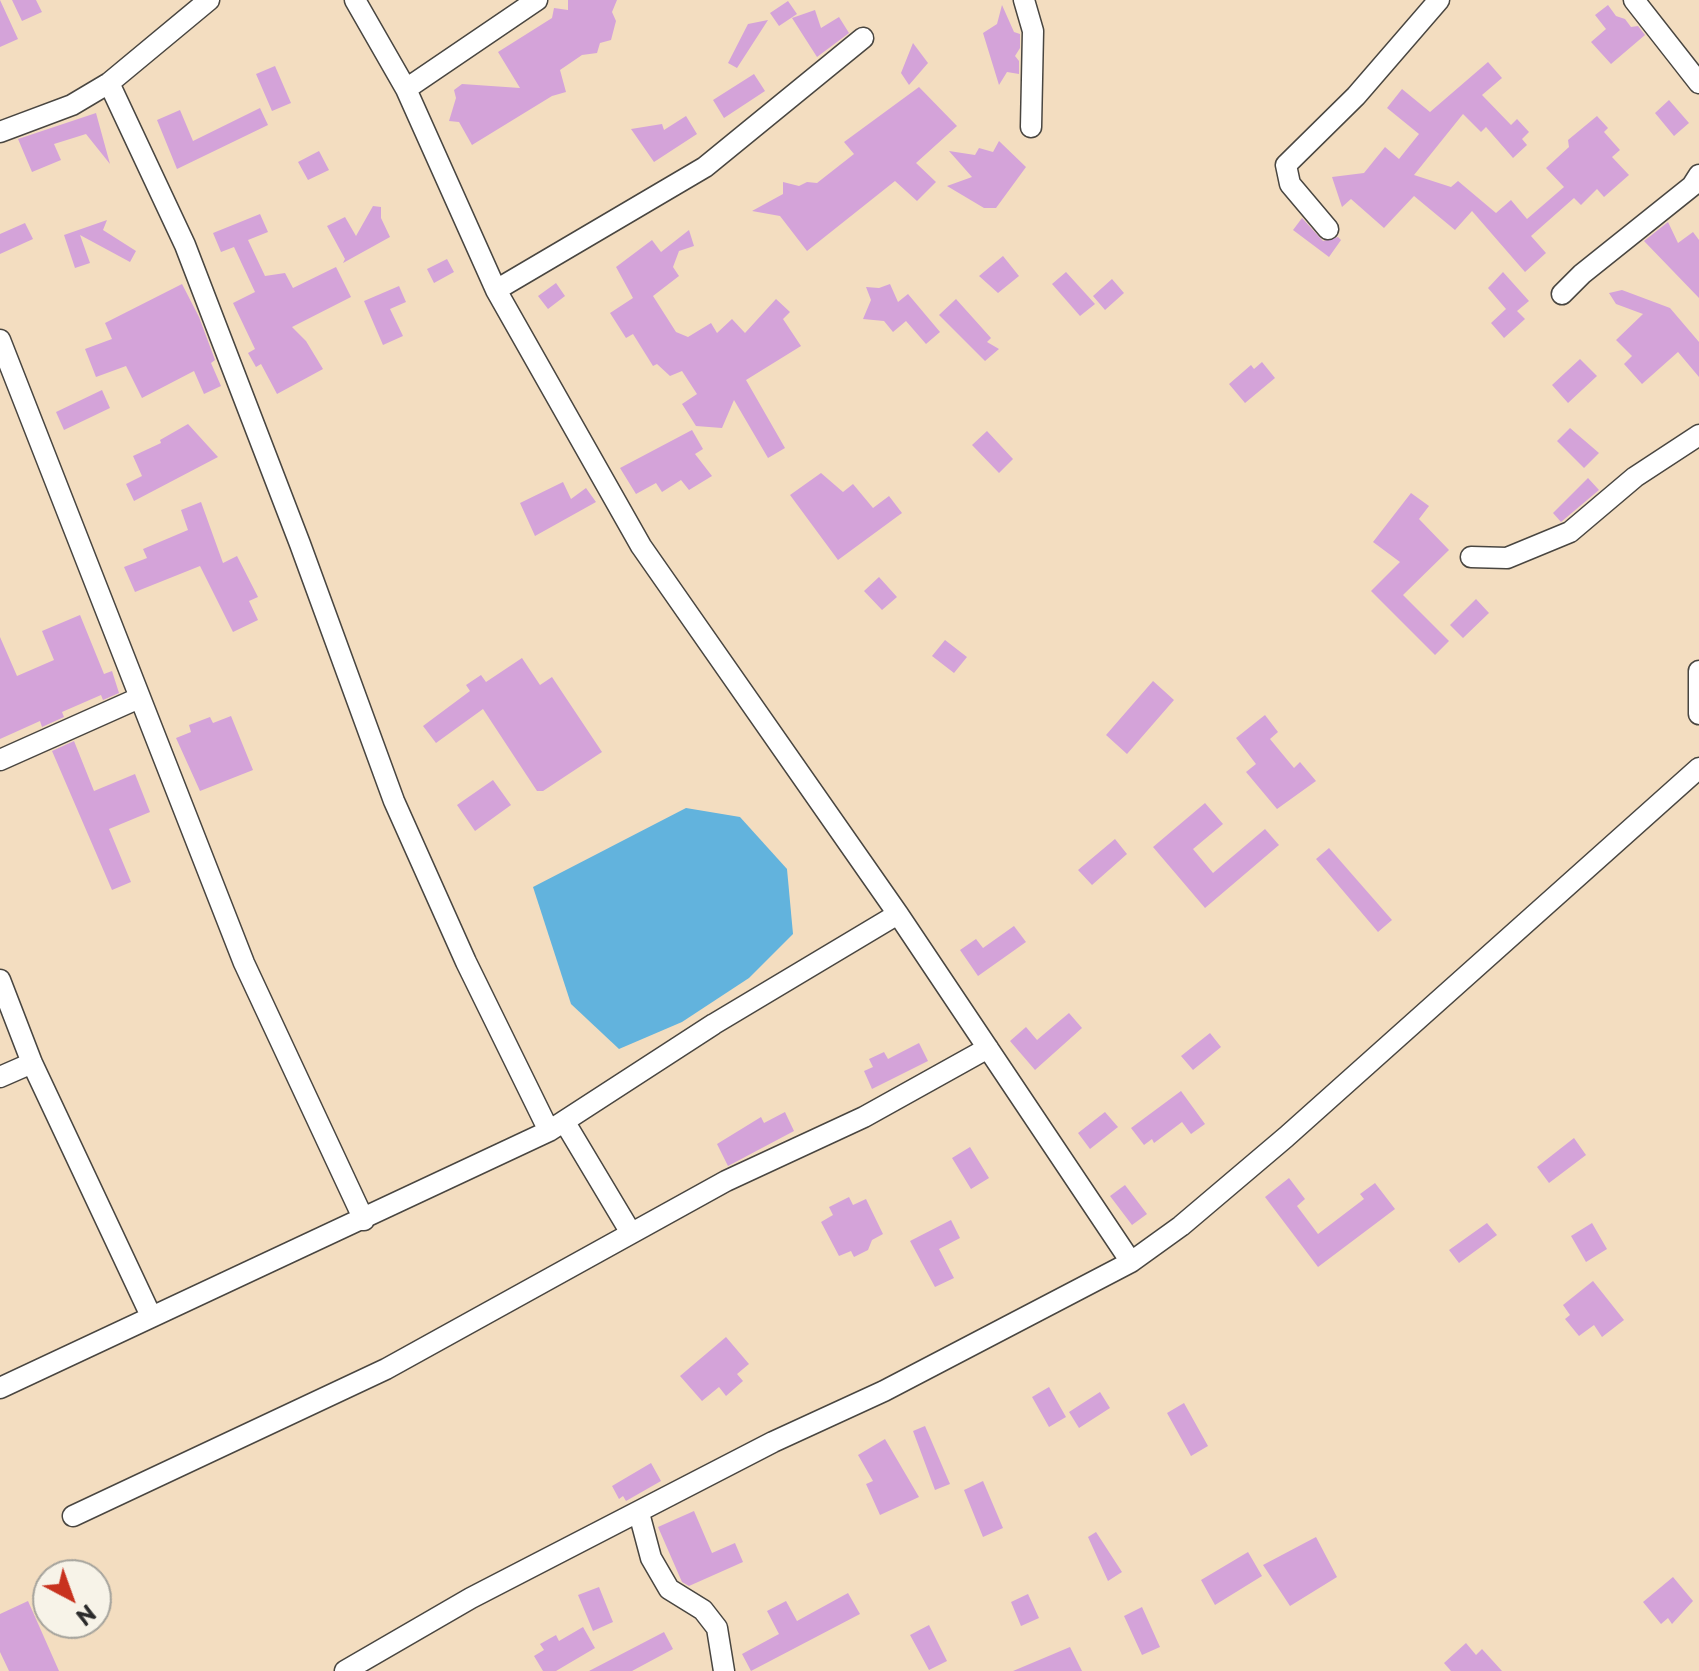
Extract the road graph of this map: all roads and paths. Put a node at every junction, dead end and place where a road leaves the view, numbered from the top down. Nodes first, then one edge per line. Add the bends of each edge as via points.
1 (209, 0) edge
2 (355, 0) edge
3 (537, 0) edge
4 (1024, 0) edge
5 (1439, 0) edge
6 (1634, 0) edge
7 (863, 38) dead end
8 (109, 83) junction
9 (1699, 83) edge
10 (406, 89) junction
11 (1031, 127) dead end
12 (0, 132) edge
13 (1699, 175) edge
14 (1328, 229) dead end
15 (496, 290) junction
16 (1562, 294) dead end
17 (0, 340) edge
18 (1699, 435) edge
19 (1471, 557) dead end
20 (1699, 671) edge
21 (139, 698) junction
22 (1699, 714) edge
23 (0, 760) edge
24 (1699, 768) edge
25 (898, 914) junction
26 (0, 980) edge
27 (988, 1048) junction
28 (32, 1063) junction
29 (0, 1077) edge
30 (557, 1126) junction
31 (364, 1220) junction
32 (631, 1233) junction
33 (1131, 1262) junction
34 (151, 1316) junction
35 (0, 1388) edge
36 (639, 1513) junction
37 (73, 1516) dead end
38 (345, 1671) edge
39 (724, 1671) edge

1 - 8 street
2 - 10 street
3 - 10 street
4 - 11 street via 1033,31
5 - 14 street via 1356,96 1286,165 1290,184
6 - 9 street
7 - 15 street via 705,167
8 - 12 street via 72,105
8 - 30 street via 185,245 394,801 466,962
10 - 15 street
13 - 16 street
15 - 25 street via 641,546
17 - 21 street
18 - 19 street via 1635,477 1570,532 1507,558
20 - 22 street
21 - 23 street
21 - 31 street via 244,963
24 - 33 street via 1286,1137
25 - 27 street
25 - 30 street
26 - 28 street
27 - 32 street via 864,1117 726,1181
27 - 33 street
28 - 29 street
28 - 34 street
30 - 31 street
30 - 32 street
31 - 34 street
32 - 37 street via 386,1369
33 - 36 street
34 - 35 street
36 - 38 street via 471,1598
36 - 39 street via 651,1558 669,1589 703,1610 717,1628

